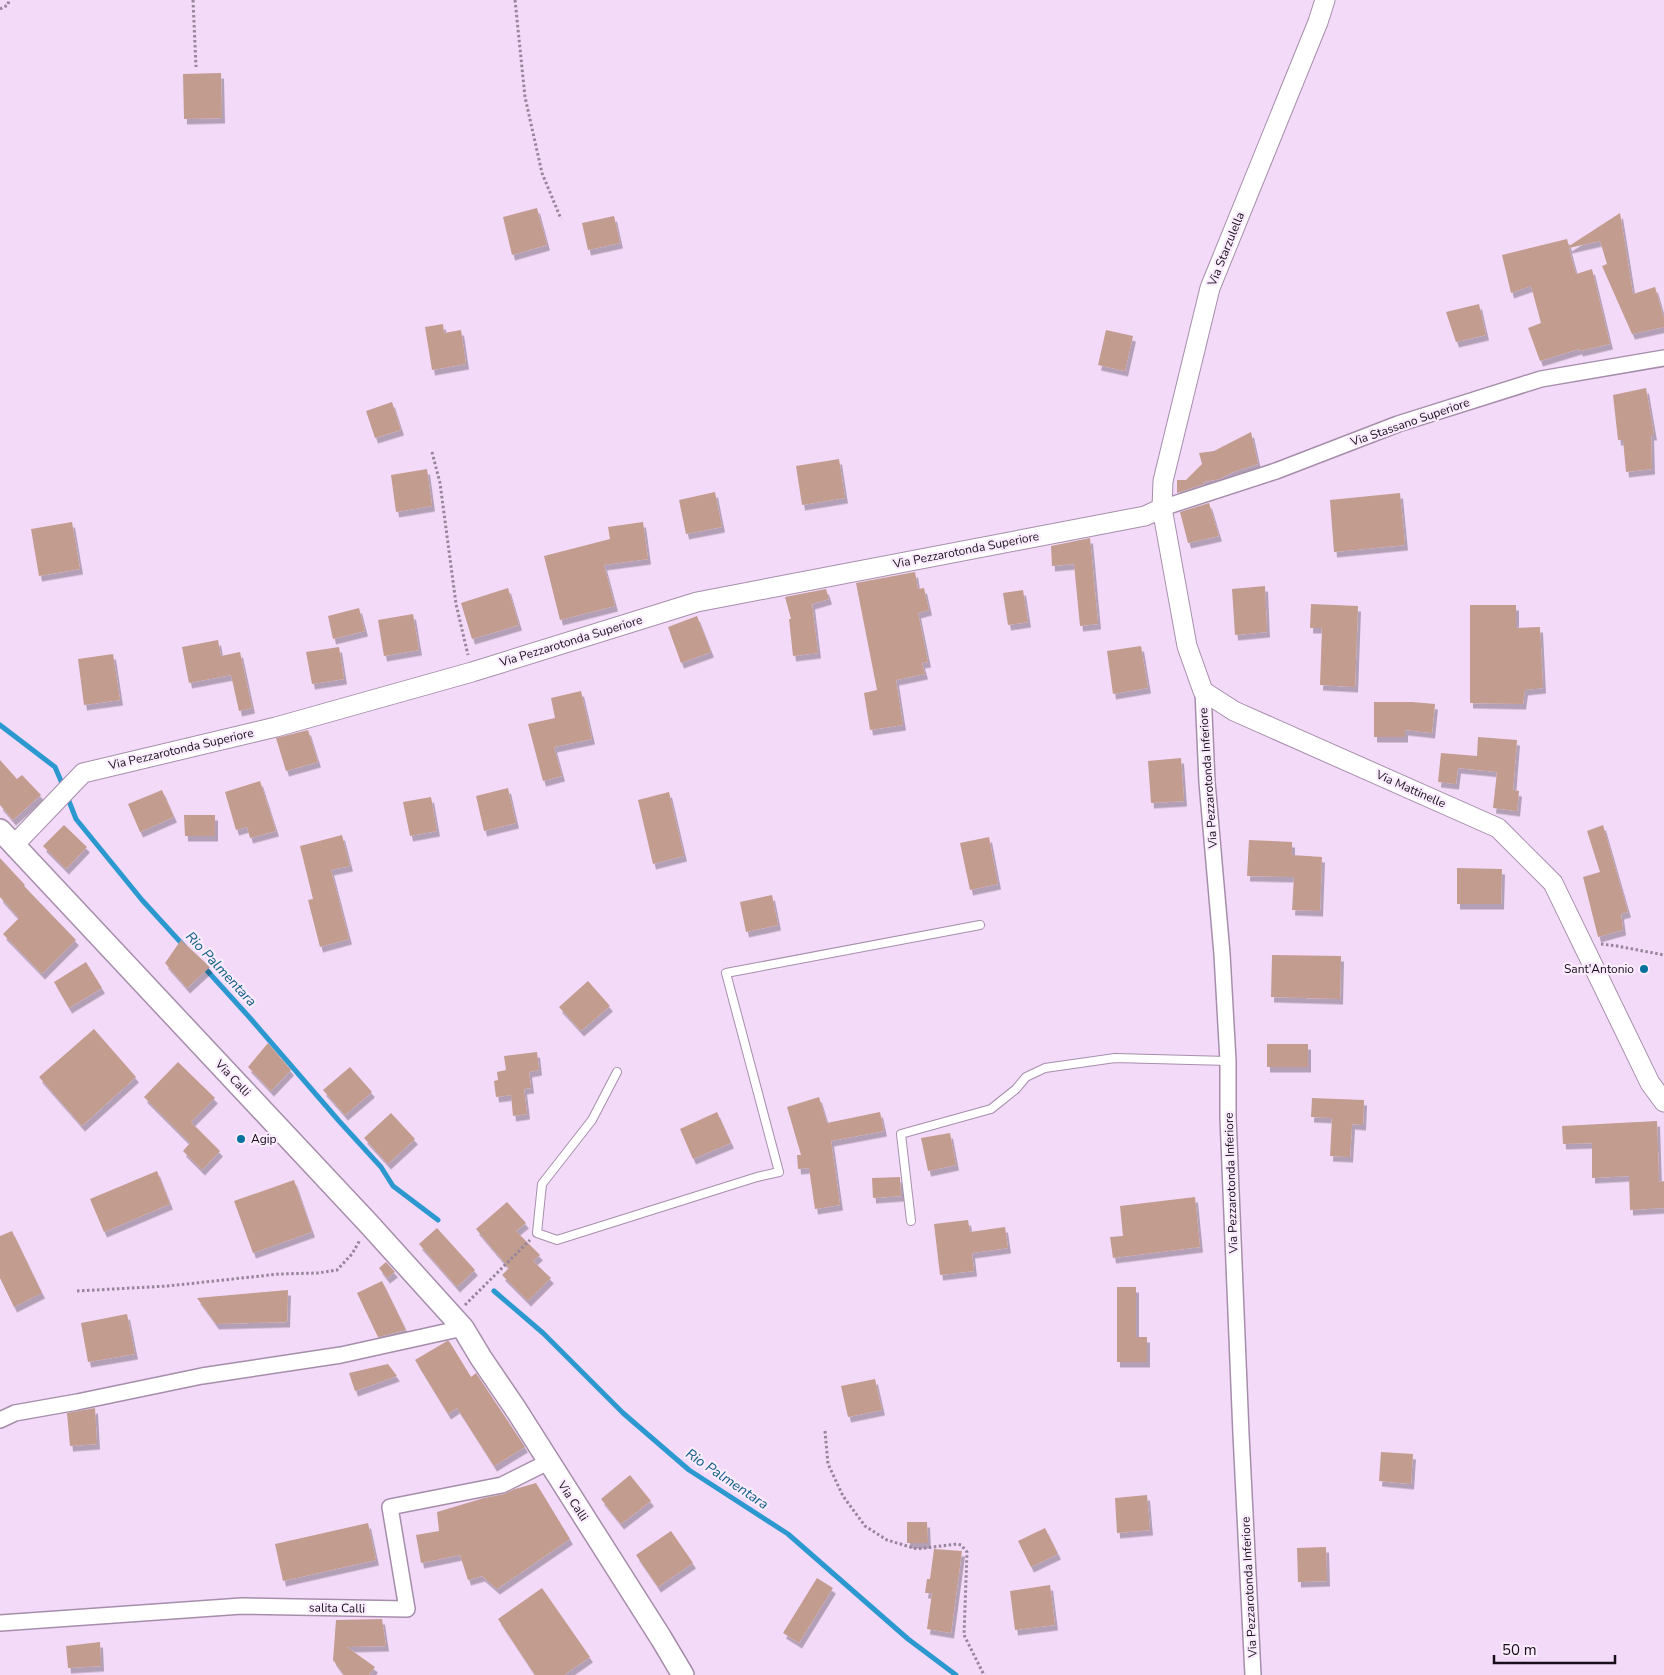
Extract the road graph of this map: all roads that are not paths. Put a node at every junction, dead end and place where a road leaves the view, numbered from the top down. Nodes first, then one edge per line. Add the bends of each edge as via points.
1 (1325, 0) edge
2 (1664, 358) edge
3 (1162, 508) junction
4 (1203, 691) junction
5 (7, 837) edge
6 (980, 925) dead end
7 (1228, 1061) junction
8 (617, 1072) dead end
9 (1664, 1102) edge
10 (911, 1221) dead end
11 (458, 1322) junction
12 (0, 1420) edge
13 (548, 1462) junction
14 (0, 1623) edge
15 (683, 1675) edge
16 (1254, 1675) edge

1 - 3 street, Via Starzulella via 1210,288 1163,481
2 - 3 street, Via Stassano Superiore via 1540,379 1398,424 1276,471
3 - 4 street via 1187,646
3 - 5 street, Via Pezzarotonda Superiore via 1145,516 697,602 472,672 276,727 83,772
4 - 7 street, Via Pezzarotonda Inferiore
4 - 9 street, Via Mattinelle via 1234,711 1498,828 1553,883 1650,1083
5 - 11 main road, Via Calli
6 - 8 lane via 726,973 779,1172 557,1240 537,1233 542,1184 592,1120
7 - 10 lane via 1115,1058 1045,1068 1026,1077 991,1109 901,1134
7 - 16 street, Via Pezzarotonda Inferiore
11 - 12 street via 341,1355 202,1376 15,1413
11 - 13 main road, Via Calli
13 - 14 street, salita Calli via 502,1485 390,1507 407,1609 242,1606
13 - 15 main road, Via Calli

